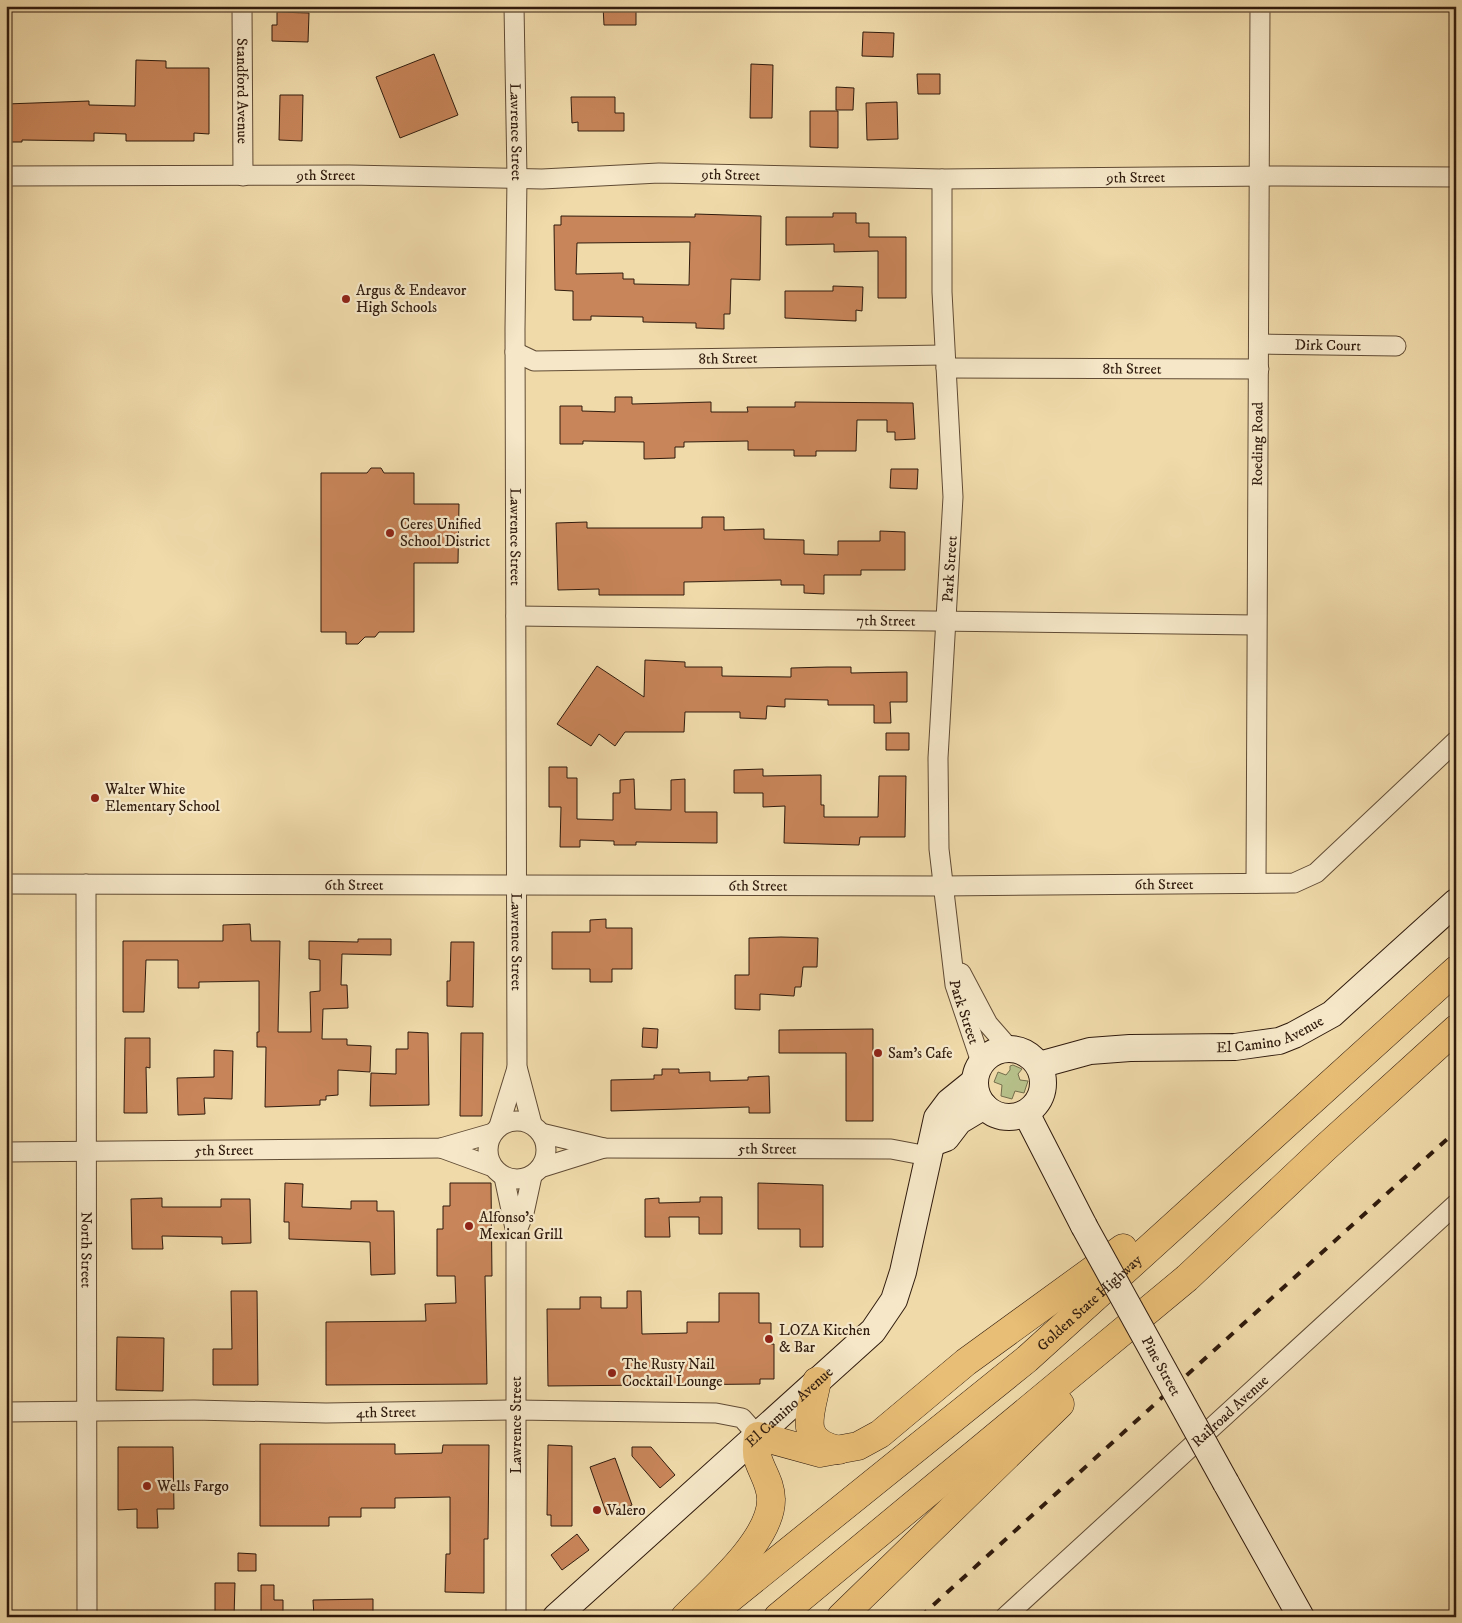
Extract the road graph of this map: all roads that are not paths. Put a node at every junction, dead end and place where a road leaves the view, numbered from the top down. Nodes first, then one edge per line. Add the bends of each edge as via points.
1 (242, 6) edge
2 (514, 6) edge
3 (1260, 6) edge
4 (6, 176) edge
5 (242, 176) junction
6 (1259, 176) junction
7 (1456, 177) edge
8 (518, 178) junction
9 (942, 178) junction
10 (1260, 344) junction
11 (1396, 346) dead end
12 (515, 352) junction
13 (945, 362) junction
14 (1260, 369) junction
15 (516, 616) junction
16 (946, 621) junction
17 (1255, 625) junction
18 (1456, 741) edge
19 (1256, 883) junction
20 (6, 884) edge
21 (86, 884) junction
22 (517, 885) junction
23 (942, 886) junction
24 (1456, 902) edge
25 (953, 960) junction
26 (1456, 970) edge
27 (1456, 1029) edge
28 (1009, 1048) junction
29 (1039, 1065) junction
30 (517, 1067) junction
31 (978, 1072) junction
32 (984, 1106) junction
33 (1026, 1113) junction
34 (536, 1128) junction
35 (496, 1129) junction
36 (1262, 1147) junction
37 (441, 1148) junction
38 (604, 1148) junction
39 (930, 1149) junction
40 (88, 1151) junction
41 (6, 1152) edge
42 (498, 1172) junction
43 (536, 1172) junction
44 (1456, 1204) edge
45 (516, 1233) junction
46 (1187, 1278) junction
47 (817, 1381) junction
48 (516, 1410) junction
49 (6, 1412) edge
50 (85, 1412) junction
51 (758, 1436) junction
52 (841, 1451) junction
53 (87, 1617) edge
54 (516, 1617) edge
55 (556, 1617) edge
56 (685, 1617) edge
57 (708, 1617) edge
58 (778, 1617) edge
59 (841, 1617) edge
60 (1004, 1617) edge
61 (1301, 1617) edge

1 - 5 street, Standford Avenue
2 - 8 street, Lawrence Street
3 - 6 street, Roeding Road
4 - 5 street, 9th Street
5 - 8 street, 9th Street
6 - 7 street, 9th Street
6 - 9 street, 9th Street
6 - 10 street, Roeding Road
8 - 9 street, 9th Street via 659,173
8 - 12 street, Lawrence Street
9 - 13 street, Park Street
10 - 11 street, Dirk Court
10 - 14 street, Roeding Road
12 - 13 street, 8th Street via 534,361
12 - 15 street, Lawrence Street
13 - 14 street, 8th Street
13 - 16 street, Park Street via 953,458
14 - 17 street, Roeding Road
15 - 16 street, 7th Street
15 - 22 street, Lawrence Street
16 - 17 street, 7th Street
16 - 23 street, Park Street via 937,802
17 - 19 street, Roeding Road
18 - 19 street, 6th Street via 1316,873 1294,883
19 - 23 street, 6th Street
20 - 21 street, 6th Street
21 - 22 street, 6th Street
21 - 40 street, North Street
22 - 23 street, 6th Street
22 - 30 street, Lawrence Street
23 - 25 street, Park Street
24 - 29 street, El Camino Avenue via 1332,1014 1279,1041 1242,1046 1090,1051
25 - 28 street, Park Street via 988,1024
25 - 31 street, Park Street via 955,985
26 - 36 highway, Golden State Highway
27 - 46 highway
28 - 29 street via 1024,1051
28 - 31 street via 993,1052
29 - 33 street via 1044,1087 1040,1098
30 - 34 street, Lawrence Street
30 - 35 street, Lawrence Street
31 - 32 street via 976,1093
31 - 39 street, El Camino Avenue via 937,1118
32 - 33 street via 1000,1116 1012,1118
32 - 39 street via 959,1121 946,1138
33 - 61 street, Pine Street, bridge via 1084,1226
34 - 35 street via 522,1121 511,1121
34 - 38 street, 5th Street
34 - 43 street via 546,1148
35 - 37 street, 5th Street
35 - 42 street via 489,1141 488,1156
36 - 52 highway via 966,1362 880,1434
36 - 57 highway, Golden State Highway via 1027,1359
37 - 40 street, 5th Street
37 - 42 street, 5th Street
38 - 39 street, 5th Street
38 - 43 street, 5th Street
39 - 47 street, El Camino Avenue via 894,1300 874,1331
40 - 41 street, 5th Street
40 - 50 street, North Street
42 - 43 street via 520,1179
42 - 45 street, Lawrence Street
43 - 45 street, Lawrence Street
44 - 60 street, Railroad Avenue
45 - 48 street, Lawrence Street
46 - 58 highway
46 - 59 highway
47 - 51 street, El Camino Avenue
47 - 52 highway via 809,1416 810,1430 816,1442
48 - 50 street, 4th Street
48 - 51 street, 4th Street via 727,1414 742,1418
48 - 54 street, Lawrence Street
49 - 50 street, 4th Street
50 - 53 street, North Street
51 - 52 highway via 808,1451
51 - 55 street, El Camino Avenue
51 - 56 highway via 757,1458 771,1499 769,1514 747,1551

